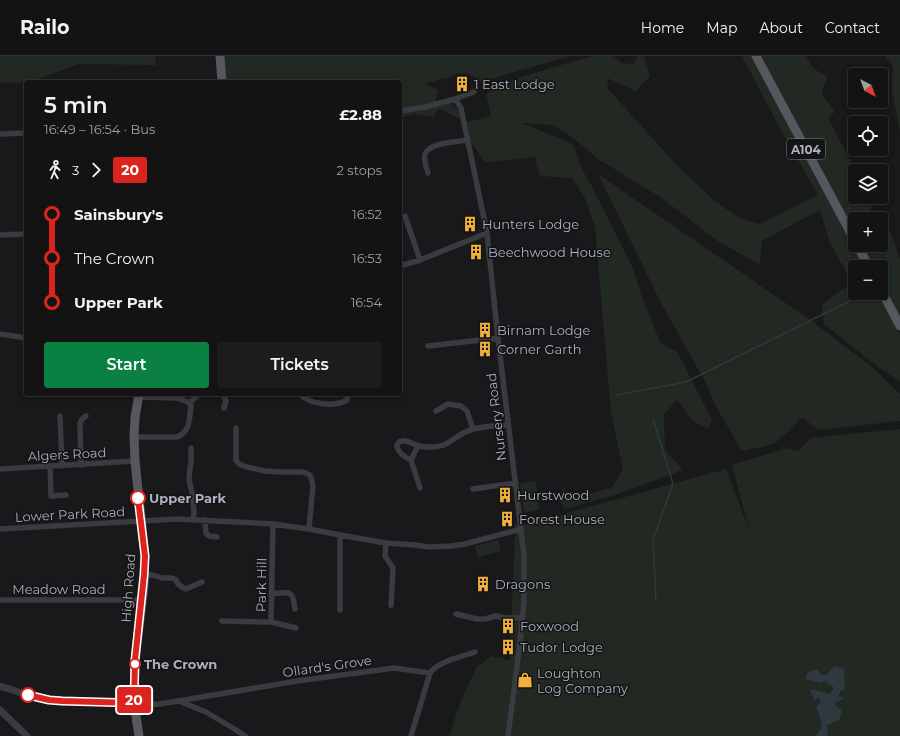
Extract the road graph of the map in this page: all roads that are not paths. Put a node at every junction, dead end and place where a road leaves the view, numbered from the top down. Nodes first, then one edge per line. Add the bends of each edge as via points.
1 (220, 56) edge
2 (756, 56) edge
3 (222, 80) edge
4 (474, 92) dead end
5 (455, 99) junction
6 (402, 111) edge
7 (24, 133) edge
8 (0, 134) edge
9 (467, 140) junction
10 (428, 173) dead end
11 (405, 216) dead end
12 (848, 228) edge
13 (487, 232) junction
14 (24, 234) edge
15 (0, 235) edge
16 (420, 260) junction
17 (402, 265) edge
18 (886, 300) edge
19 (900, 326) edge
20 (0, 334) edge
21 (24, 338) edge
22 (498, 338) junction
23 (428, 346) dead end
24 (138, 396) edge
25 (151, 396) edge
26 (197, 396) edge
27 (223, 396) edge
28 (303, 396) edge
29 (348, 396) edge
30 (189, 403) junction
31 (224, 408) dead end
32 (436, 411) dead end
33 (60, 416) dead end
34 (86, 416) dead end
35 (508, 425) junction
36 (236, 428) dead end
37 (473, 429) junction
38 (134, 438) junction
39 (418, 446) junction
40 (191, 448) dead end
41 (411, 460) junction
42 (135, 461) junction
43 (81, 465) junction
44 (50, 466) junction
45 (62, 466) junction
46 (0, 469) edge
47 (516, 483) junction
48 (420, 488) dead end
49 (473, 489) dead end
50 (66, 495) dead end
51 (193, 520) junction
52 (205, 520) junction
53 (140, 521) junction
54 (273, 524) junction
55 (309, 528) junction
56 (0, 529) edge
57 (521, 529) junction
58 (340, 535) junction
59 (217, 536) dead end
60 (386, 543) junction
61 (144, 575) junction
62 (202, 582) dead end
63 (271, 594) junction
64 (0, 600) edge
65 (142, 600) junction
66 (391, 605) dead end
67 (342, 606) dead end
68 (295, 609) dead end
69 (456, 614) dead end
70 (522, 618) junction
71 (222, 621) dead end
72 (271, 622) junction
73 (296, 628) dead end
74 (475, 652) dead end
75 (430, 673) junction
76 (0, 686) edge
77 (179, 701) junction
78 (134, 703) junction
79 (0, 710) edge
80 (27, 736) edge
81 (139, 736) edge
82 (245, 736) edge
83 (411, 736) edge
84 (508, 736) edge

1 - 3 main road
2 - 12 main road, A104
4 - 5 street
5 - 6 street
5 - 9 street, Nursery Road via 461,108
7 - 8 street
9 - 10 street via 448,142 428,150 425,154
9 - 13 street, Nursery Road
11 - 16 street
13 - 16 street
13 - 22 street, Nursery Road
14 - 15 street
16 - 17 street
18 - 19 main road
20 - 21 street
22 - 23 street
22 - 35 street, Nursery Road
24 - 38 main road, High Road
25 - 30 street via 184,399
26 - 30 street
27 - 31 street via 226,401
28 - 29 street via 308,400 331,404 347,400
30 - 38 street via 189,422 183,434 177,437
32 - 37 street via 448,404 461,406 467,411
33 - 45 street
34 - 43 street via 80,423
35 - 37 street
35 - 47 street, Nursery Road
36 - 55 street via 236,460 239,464 265,471 303,472 310,475 313,485
37 - 39 street via 440,447
38 - 42 main road, High Road
39 - 41 street
39 - 41 street via 403,440 398,443 398,450
40 - 51 street via 189,480 193,498
41 - 48 street
42 - 43 street, Algers Road
42 - 53 main road, High Road
43 - 45 street, Algers Road
44 - 45 street, Algers Road
44 - 46 street, Algers Road
44 - 50 street via 51,496
47 - 49 street
47 - 57 street, Nursery Road
51 - 52 street
51 - 53 street via 177,518
52 - 54 street
52 - 59 street via 206,533 209,536
53 - 56 street, Lower Park Road
53 - 61 main road, High Road via 145,556
54 - 55 street
54 - 63 street, Park Hill
55 - 58 street
57 - 60 street via 451,546 429,547
57 - 70 street, Nursery Road via 524,555
58 - 60 street
58 - 67 street
60 - 66 street via 385,556 394,568
61 - 62 street via 172,578 186,589
61 - 65 main road, High Road
63 - 68 street via 292,595
63 - 72 street, Park Hill
64 - 65 street, Meadow Road
65 - 78 main road, High Road via 135,660
69 - 70 street via 477,619 496,616
70 - 84 street, Nursery Road
71 - 72 street, Park Hill
72 - 73 street
74 - 75 street via 433,668
75 - 77 street, Ollard's Grove via 394,668
75 - 83 street
76 - 78 street via 49,700
77 - 78 street, Ollard's Grove via 144,705
77 - 82 street via 206,712
78 - 81 main road, High Road
79 - 80 street

